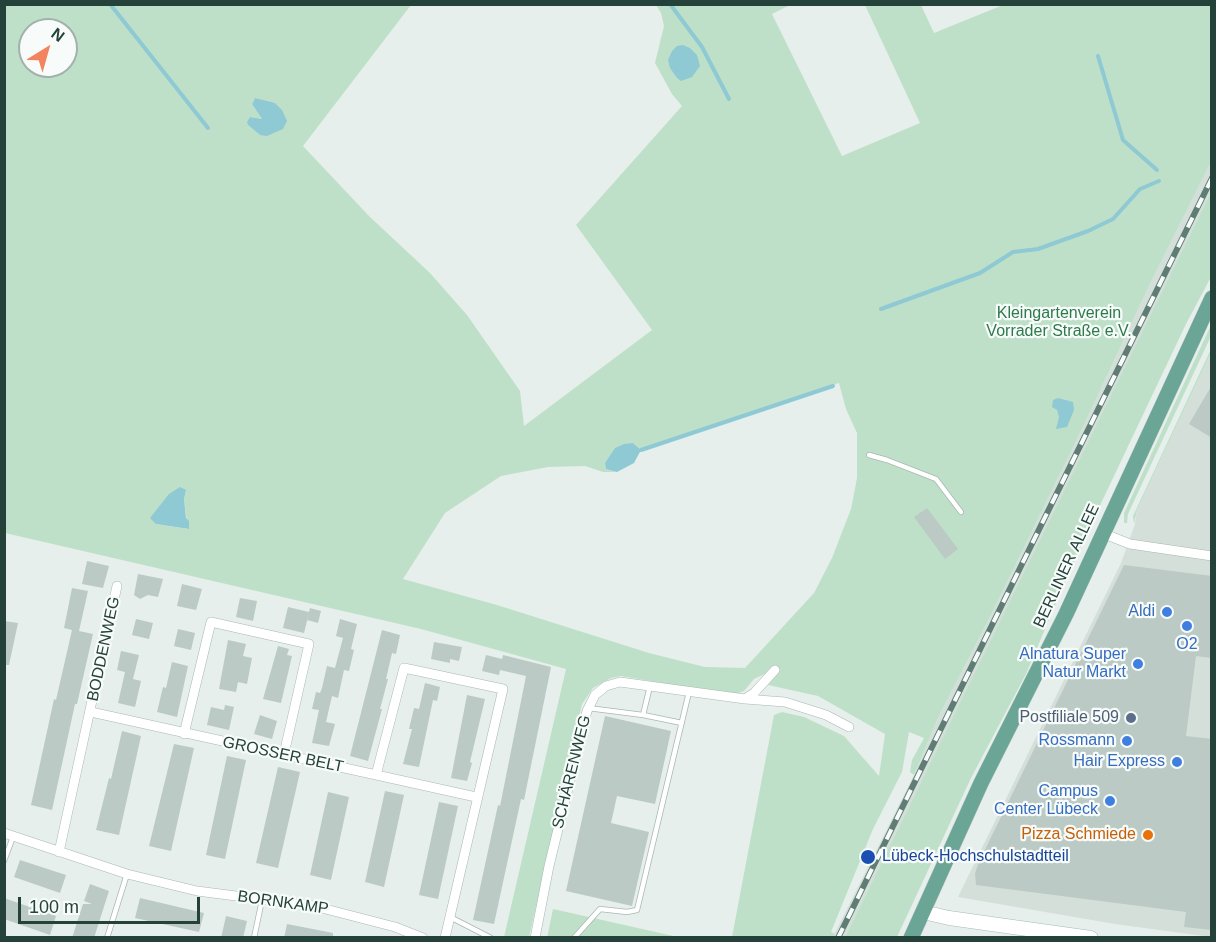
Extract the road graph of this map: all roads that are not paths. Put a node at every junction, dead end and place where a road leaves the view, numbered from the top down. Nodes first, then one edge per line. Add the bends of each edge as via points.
1 (1212, 298) edge
2 (869, 456) dead end
3 (962, 512) dead end
4 (1102, 533) junction
5 (1212, 556) edge
6 (117, 586) dead end
7 (775, 670) dead end
8 (650, 686) junction
9 (689, 692) junction
10 (745, 699) junction
11 (588, 708) junction
12 (91, 712) junction
13 (643, 715) junction
14 (682, 723) junction
15 (849, 727) dead end
16 (184, 734) junction
17 (284, 754) junction
18 (376, 775) junction
19 (476, 797) junction
20 (9, 835) edge
21 (59, 852) junction
22 (4, 861) edge
23 (128, 874) junction
24 (262, 900) junction
25 (923, 912) junction
26 (450, 917) junction
27 (107, 938) edge
28 (254, 938) edge
29 (423, 938) edge
30 (445, 938) edge
31 (490, 938) edge
32 (535, 938) edge
33 (574, 938) edge
34 (911, 938) edge
35 (1091, 938) edge

1 - 4 main road, BERLINER ALLEE
2 - 3 lane via 936,479
4 - 5 street via 1130,544
4 - 25 main road, BERLINER ALLEE
6 - 12 street, BODDENWEG
7 - 10 street
8 - 9 street, SCHÄRENWEG
8 - 11 street, SCHÄRENWEG via 610,684 595,695
8 - 13 lane
9 - 10 street, SCHÄRENWEG
9 - 14 lane
10 - 15 street, SCHÄRENWEG via 786,702
11 - 13 lane
11 - 32 street, SCHÄRENWEG
12 - 16 street, GROSSER BELT
12 - 21 street
13 - 14 lane
14 - 33 lane via 637,910 600,909
16 - 17 street, GROSSER BELT
16 - 17 street via 211,622 309,644
17 - 18 street, GROSSER BELT
18 - 19 street, GROSSER BELT
18 - 19 street via 404,668 503,689
19 - 26 street
20 - 21 street, BORNKAMP
20 - 22 lane
21 - 23 street, BORNKAMP
23 - 24 street, BORNKAMP via 197,891
23 - 27 lane
24 - 28 lane
24 - 29 street, BORNKAMP via 353,915
25 - 34 main road, BERLINER ALLEE
25 - 35 street
26 - 30 street
26 - 31 lane

